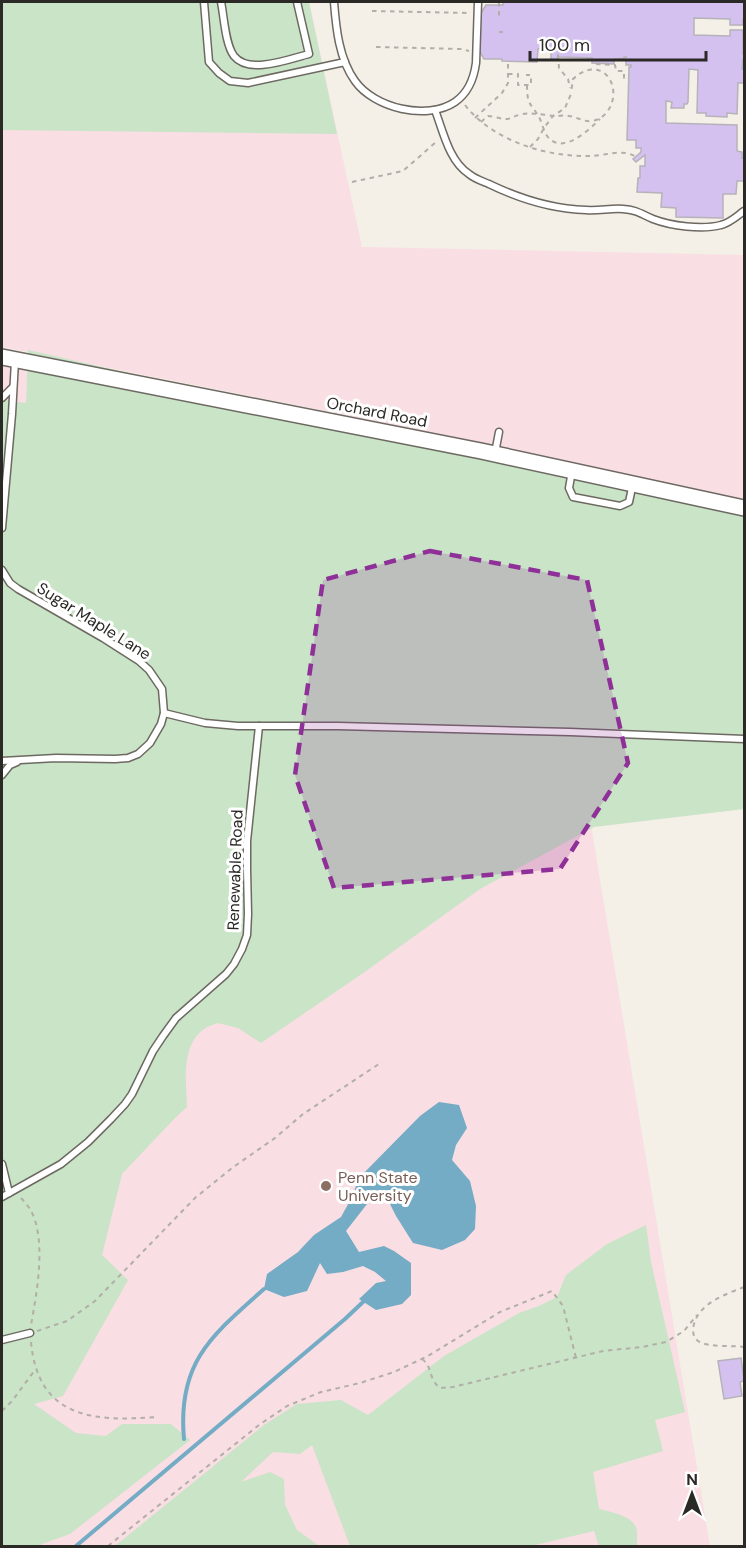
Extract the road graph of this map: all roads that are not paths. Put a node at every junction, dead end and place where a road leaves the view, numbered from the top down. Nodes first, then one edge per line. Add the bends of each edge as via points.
1 (204, 2) edge
2 (221, 2) edge
3 (297, 2) edge
4 (334, 2) edge
5 (478, 2) edge
6 (345, 62) junction
7 (435, 110) junction
8 (744, 211) edge
9 (8, 358) edge
10 (2, 388) edge
11 (12, 388) junction
12 (2, 398) edge
13 (499, 432) dead end
14 (495, 454) junction
15 (572, 470) junction
16 (633, 483) junction
17 (744, 508) edge
18 (2, 528) edge
19 (2, 570) edge
20 (164, 714) junction
21 (258, 726) junction
22 (744, 739) edge
23 (21, 760) junction
24 (2, 761) edge
25 (2, 775) edge
26 (2, 1164) edge
27 (12, 1191) junction
28 (2, 1197) edge
29 (30, 1333) road end
30 (2, 1340) edge

1 - 6 lane via 209,62 230,81 248,83
2 - 3 lane via 234,57 258,66 309,54
4 - 6 lane
5 - 7 lane via 475,73 463,95
6 - 7 lane via 364,91 383,103 402,109
7 - 8 lane via 461,167 497,188 542,205 641,212 674,226 722,225
9 - 11 lane
9 - 14 street, Orchard Road
10 - 11 lane
11 - 12 lane
11 - 18 lane
13 - 14 lane
14 - 15 street, Orchard Road
15 - 16 street, Orchard Road
15 - 16 lane via 569,488 573,496 620,506 629,502
16 - 17 street, Orchard Road
19 - 20 lane, Sugar Maple Lane via 18,590 139,661 162,689
20 - 21 lane via 204,723
20 - 23 lane via 150,743 128,758
21 - 22 lane
21 - 27 lane, Renewable Road via 247,841 247,935 242,950 226,974 176,1018 162,1036 125,1104 61,1164
23 - 24 lane
23 - 25 lane
26 - 27 lane
27 - 28 lane, Renewable Road
29 - 30 lane

